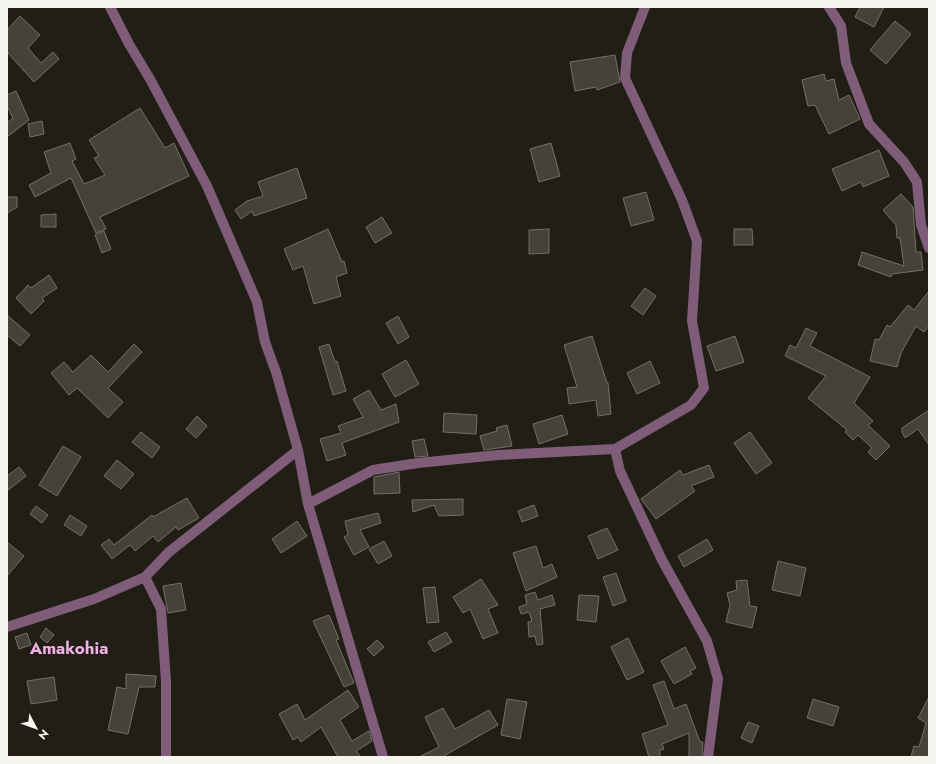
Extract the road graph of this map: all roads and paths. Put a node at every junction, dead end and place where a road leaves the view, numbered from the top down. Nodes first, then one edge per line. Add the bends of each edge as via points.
1 (110, 7) edge
2 (645, 7) edge
3 (829, 7) edge
4 (929, 248) edge
5 (615, 449) junction
6 (298, 450) junction
7 (308, 504) junction
8 (145, 576) junction
9 (7, 626) edge
10 (166, 757) edge
11 (383, 757) edge
12 (708, 757) edge

1 - 6 street via 226,226 257,302 265,342
2 - 5 street via 627,53 625,78 682,200 697,241 692,321 704,388 691,405
3 - 4 street via 841,26 846,63 869,124 904,162 917,182 921,225
5 - 7 street via 498,455 373,470
5 - 12 street via 620,471 662,560 707,641 718,679
6 - 7 street
6 - 8 street via 169,552
7 - 11 street
8 - 9 street via 94,599
8 - 10 street via 161,609 166,682

